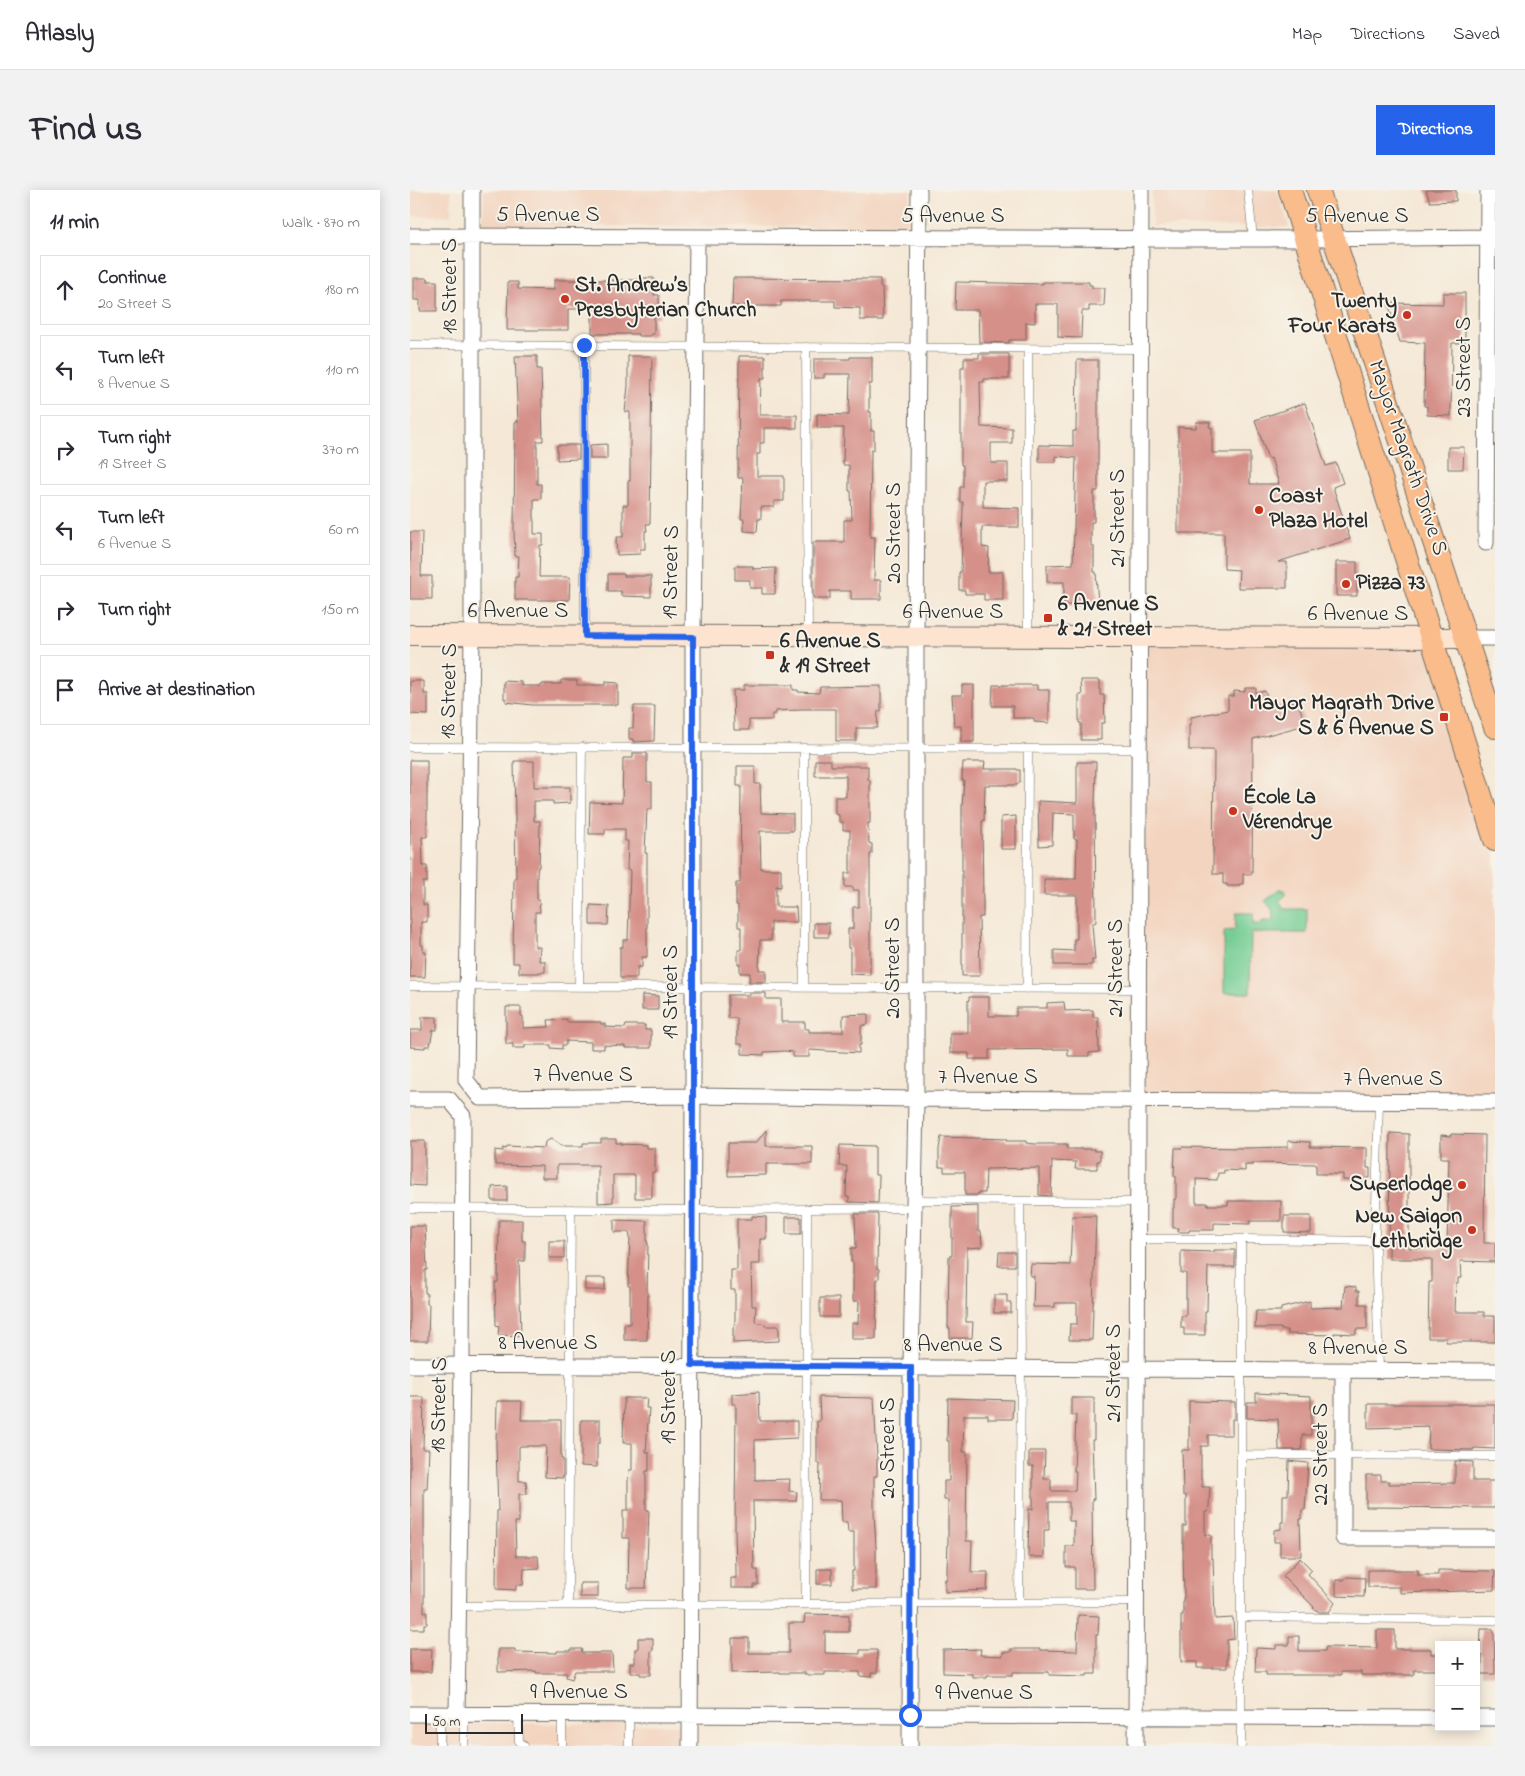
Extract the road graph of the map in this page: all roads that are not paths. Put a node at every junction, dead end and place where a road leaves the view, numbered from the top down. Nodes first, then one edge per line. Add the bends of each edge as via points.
1 (472, 190) edge
2 (919, 190) edge
3 (1141, 190) edge
4 (1248, 190) edge
5 (1290, 190) edge
6 (1318, 190) edge
7 (1488, 190) edge
8 (410, 236) edge
9 (472, 236) junction
10 (1491, 237) edge
11 (697, 238) junction
12 (919, 238) junction
13 (1141, 238) junction
14 (1253, 239) junction
15 (1306, 240) junction
16 (1333, 240) junction
17 (410, 345) edge
18 (472, 345) junction
19 (584, 345) junction
20 (696, 346) junction
21 (806, 347) junction
22 (918, 349) junction
23 (1028, 349) junction
24 (1141, 350) junction
25 (1486, 543) dead end
26 (410, 636) edge
27 (472, 636) junction
28 (585, 636) junction
29 (808, 636) junction
30 (916, 636) junction
31 (693, 637) junction
32 (1028, 637) junction
33 (1140, 638) junction
34 (1467, 638) junction
35 (1495, 638) edge
36 (1431, 639) junction
37 (1495, 727) edge
38 (410, 747) edge
39 (470, 747) junction
40 (582, 747) junction
41 (693, 748) junction
42 (804, 748) junction
43 (916, 748) junction
44 (1028, 748) junction
45 (1140, 749) junction
46 (1495, 840) edge
47 (410, 986) edge
48 (580, 986) junction
49 (693, 986) junction
50 (467, 987) junction
51 (804, 987) junction
52 (916, 988) junction
53 (1027, 989) junction
54 (1138, 989) junction
55 (693, 1096) junction
56 (480, 1098) joint
57 (410, 1099) edge
58 (916, 1099) junction
59 (1138, 1100) junction
60 (1379, 1101) junction
61 (1495, 1102) edge
62 (1020, 1201) junction
63 (1137, 1202) junction
64 (914, 1204) junction
65 (410, 1208) edge
66 (462, 1208) junction
67 (572, 1209) junction
68 (807, 1209) junction
69 (692, 1210) junction
70 (1137, 1239) junction
71 (1241, 1239) junction
72 (1375, 1241) junction
73 (410, 1365) edge
74 (462, 1365) junction
75 (571, 1365) junction
76 (692, 1365) junction
77 (806, 1366) junction
78 (911, 1367) junction
79 (1021, 1368) junction
80 (1136, 1368) junction
81 (1240, 1369) junction
82 (1343, 1370) junction
83 (1379, 1370) junction
84 (1495, 1371) edge
85 (1240, 1454) junction
86 (1343, 1455) junction
87 (1495, 1456) edge
88 (1495, 1538) edge
89 (1136, 1602) junction
90 (1019, 1603) junction
91 (690, 1604) junction
92 (806, 1604) junction
93 (910, 1604) junction
94 (568, 1605) junction
95 (458, 1606) junction
96 (1241, 1617) junction
97 (1495, 1620) edge
98 (410, 1714) edge
99 (440, 1714) junction
100 (518, 1714) junction
101 (562, 1714) junction
102 (629, 1714) junction
103 (690, 1714) junction
104 (461, 1715) junction
105 (910, 1715) junction
106 (1136, 1716) junction
107 (1241, 1717) junction
108 (1435, 1718) edge
109 (1480, 1718) edge
110 (1495, 1718) edge
111 (440, 1746) edge
112 (464, 1746) edge
113 (524, 1746) edge
114 (562, 1746) edge
115 (629, 1746) edge
116 (690, 1746) edge
117 (910, 1746) edge
118 (1136, 1746) edge
119 (1241, 1746) edge

1 - 9 street, 18 Street S
2 - 12 street, 20 Street S
3 - 13 street, 21 Street S
4 - 14 lane
5 - 15 main road, Mayor Magrath Drive S
6 - 16 main road, Mayor Magrath Drive S
7 - 10 street, 23 Street S
8 - 9 street, 5 Avenue S
9 - 11 street, 5 Avenue S
9 - 18 street, 18 Street S
10 - 16 street, 5 Avenue S
10 - 25 street, 23 Street S
11 - 12 street, 5 Avenue S
11 - 20 street, 19 Street S
12 - 13 street, 5 Avenue S
12 - 22 street, 20 Street S
13 - 14 street, 5 Avenue S
13 - 24 street, 21 Street S
14 - 15 street, 5 Avenue S
15 - 16 street, 5 Avenue S
15 - 36 main road, Mayor Magrath Drive S
16 - 34 main road, Mayor Magrath Drive S
17 - 18 lane
18 - 19 lane
18 - 27 street, 18 Street S
19 - 20 lane
19 - 28 lane
20 - 21 lane
20 - 31 street, 19 Street S
21 - 22 lane
21 - 29 lane
22 - 23 lane
22 - 30 street, 20 Street S
23 - 24 lane
23 - 32 lane
24 - 33 street, 21 Street S
26 - 27 main road, 6 Avenue S
27 - 28 main road, 6 Avenue S
27 - 39 street, 18 Street S
28 - 31 main road, 6 Avenue S
29 - 30 main road, 6 Avenue S
29 - 31 main road, 6 Avenue S
30 - 32 main road, 6 Avenue S
30 - 43 street, 20 Street S
31 - 41 street, 19 Street S
32 - 33 main road, 6 Avenue S
33 - 36 main road, 6 Avenue S
33 - 45 street, 21 Street S
34 - 35 street, 6 Avenue S
34 - 36 main road, 6 Avenue S
34 - 37 main road, Mayor Magrath Drive S
36 - 46 main road, Mayor Magrath Drive S
38 - 39 lane
39 - 40 lane
39 - 50 street, 18 Street S
40 - 41 lane
40 - 48 lane
41 - 42 lane
41 - 49 street, 19 Street S
42 - 43 lane
42 - 51 lane
43 - 44 lane
43 - 52 street, 20 Street S
44 - 45 lane
44 - 53 lane
45 - 54 street, 21 Street S
47 - 50 lane
48 - 49 lane
48 - 50 lane
49 - 51 lane
49 - 55 street, 19 Street S
50 - 56 street, 18 Street S via 466,1080
51 - 52 lane
52 - 53 lane
52 - 58 street, 20 Street S
53 - 54 lane
54 - 59 street, 21 Street S
55 - 56 street, 7 Avenue S
55 - 58 street, 7 Avenue S
55 - 69 street, 19 Street S
57 - 66 street, 18 Street S via 449,1100 463,1116
58 - 59 street, 7 Avenue S
58 - 64 street, 20 Street S
59 - 60 street, 7 Avenue S
59 - 63 street, 21 Street S
60 - 61 street, 7 Avenue S
60 - 72 lane
62 - 63 lane
62 - 64 lane
62 - 79 lane
63 - 70 street, 21 Street S
64 - 68 lane
64 - 78 street, 20 Street S
65 - 66 lane
66 - 67 lane
66 - 74 street, 18 Street S
67 - 69 lane
67 - 75 lane
68 - 69 lane
68 - 77 lane
69 - 76 street, 19 Street S
70 - 71 lane
70 - 80 street, 21 Street S
71 - 72 lane
71 - 81 lane
72 - 83 lane
73 - 74 street, 8 Avenue S
74 - 75 street, 8 Avenue S
74 - 95 street, 18 Street S
75 - 76 street, 8 Avenue S
75 - 94 lane
76 - 77 street, 8 Avenue S
76 - 91 street, 19 Street S
77 - 78 street, 8 Avenue S
77 - 92 lane
78 - 79 street, 8 Avenue S
78 - 93 street, 20 Street S
79 - 80 street, 8 Avenue S
79 - 90 lane
80 - 81 street, 8 Avenue S
80 - 89 street, 21 Street S
81 - 82 street, 8 Avenue S
81 - 85 lane
82 - 83 street, 8 Avenue S
82 - 86 street, 22 Street S
83 - 84 street, 8 Avenue S
85 - 86 lane
85 - 96 lane
86 - 87 lane
86 - 88 street, 22 Street S via 1343,1538
89 - 90 lane
89 - 106 street, 21 Street S
90 - 93 lane
91 - 92 lane
91 - 94 lane
91 - 103 street, 19 Street S
92 - 93 lane
93 - 105 street, 20 Street S
94 - 95 lane
95 - 104 street, 18 Street S
96 - 97 lane
96 - 107 lane
98 - 99 street, 9 Avenue S
99 - 104 street, 9 Avenue S
99 - 111 lane
100 - 101 street, 9 Avenue S
100 - 104 street, 9 Avenue S
100 - 113 lane via 519,1741
101 - 102 street, 9 Avenue S
101 - 114 lane
102 - 103 street, 9 Avenue S
102 - 115 lane
103 - 105 street, 9 Avenue S
103 - 116 street, 19 Street S
104 - 112 lane
105 - 106 street, 9 Avenue S
105 - 117 street, 20 Street S
106 - 107 street, 9 Avenue S
106 - 118 street, 21 Street S
107 - 108 street, 9 Avenue S
107 - 119 lane
109 - 110 street

